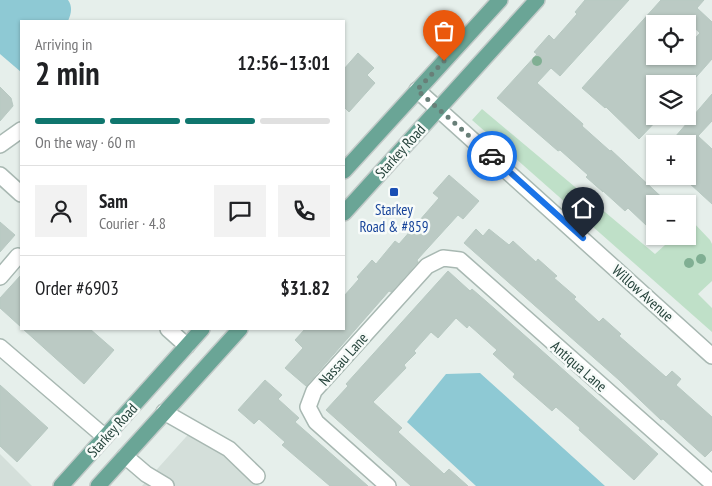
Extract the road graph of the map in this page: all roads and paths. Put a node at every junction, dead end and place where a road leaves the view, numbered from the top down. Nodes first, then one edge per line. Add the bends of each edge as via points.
1 (500, 0) edge
2 (537, 0) edge
3 (417, 90) junction
4 (439, 108) junction
5 (20, 131) edge
6 (0, 145) edge
7 (345, 171) edge
8 (0, 175) edge
9 (20, 193) edge
10 (345, 212) edge
11 (18, 256) dead end
12 (443, 258) joint
13 (0, 277) edge
14 (169, 330) edge
15 (201, 330) edge
16 (239, 330) edge
17 (0, 346) edge
18 (187, 346) junction
19 (712, 356) edge
20 (164, 412) junction
21 (105, 437) junction
22 (125, 456) junction
23 (257, 476) dead end
24 (712, 483) edge
25 (61, 486) edge
26 (98, 486) edge
27 (166, 486) edge
28 (388, 486) edge

1 - 3 main road, Starkey Road
2 - 4 main road, Starkey Road
3 - 4 street, Willow Avenue
3 - 7 main road, Starkey Road
4 - 10 main road, Starkey Road
4 - 19 street, Willow Avenue
5 - 6 street
8 - 9 street
11 - 13 street
12 - 24 street, Antiqua Lane via 460,260
12 - 28 street, Nassau Lane via 427,266 327,376 314,391 308,407 316,422
14 - 18 street
15 - 18 main road, Starkey Road
16 - 20 main road, Starkey Road
17 - 21 street
18 - 21 main road, Starkey Road
20 - 22 main road, Starkey Road
20 - 23 street via 229,449
21 - 25 main road, Starkey Road
22 - 26 main road, Starkey Road
22 - 27 street

